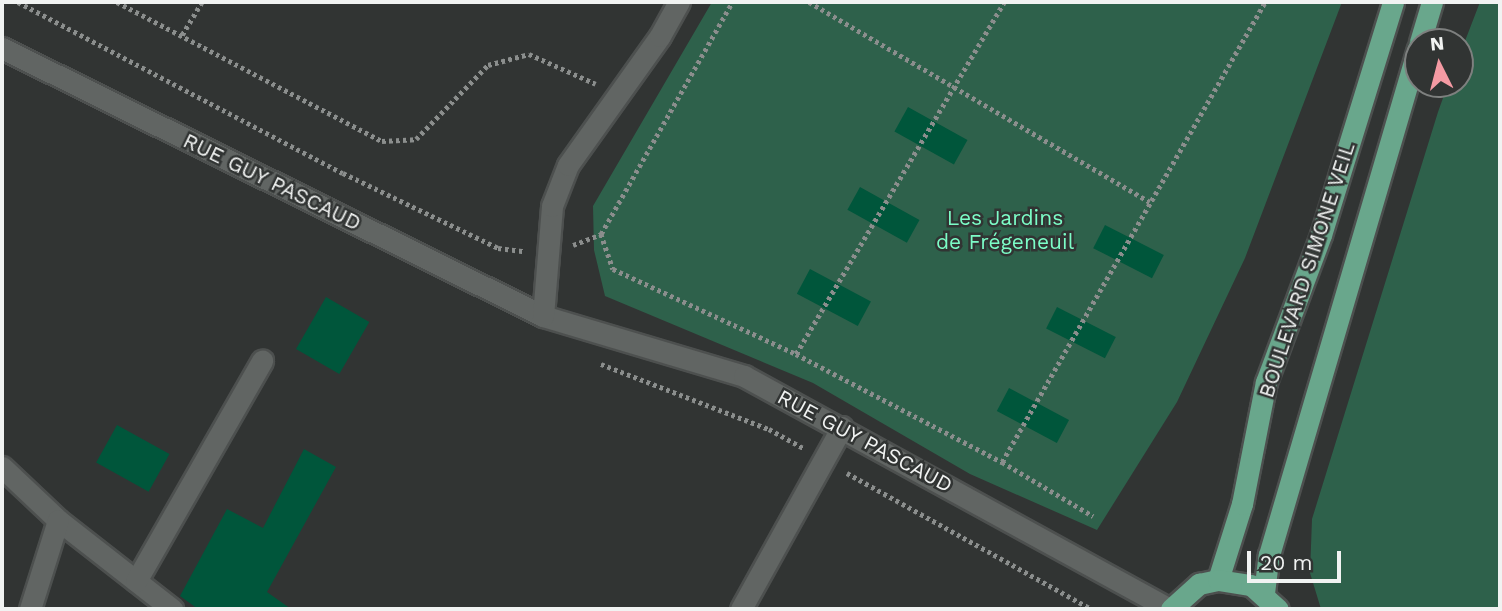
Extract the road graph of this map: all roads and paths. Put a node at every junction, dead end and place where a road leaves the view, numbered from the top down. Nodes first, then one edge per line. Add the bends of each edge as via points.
1 (18, 2) edge
2 (117, 2) edge
3 (202, 2) edge
4 (678, 2) edge
5 (732, 2) edge
6 (809, 2) edge
7 (1004, 2) edge
8 (1265, 2) edge
9 (1393, 2) edge
10 (1432, 2) edge
11 (1424, 28) edge
12 (182, 36) junction
13 (2, 48) edge
14 (953, 89) junction
15 (617, 93) junction
16 (1404, 96) edge
17 (1150, 202) junction
18 (601, 234) junction
19 (550, 254) junction
20 (543, 316) junction
21 (796, 354) junction
22 (262, 360) dead end
23 (593, 361) dead end
24 (842, 426) junction
25 (822, 459) junction
26 (1002, 462) junction
27 (2, 467) edge
28 (1093, 516) dead end
29 (58, 520) junction
30 (1218, 580) junction
31 (136, 581) junction
32 (1271, 601) edge
33 (30, 609) edge
34 (172, 609) edge
35 (741, 609) edge
36 (1091, 609) edge
37 (1170, 609) edge

1 - 19 path via 343,173 498,248
2 - 12 path
3 - 12 path
4 - 15 street via 660,36
5 - 18 path
6 - 14 path
7 - 14 path
8 - 17 path
9 - 30 main road, BOULEVARD SIMONE VEIL via 1321,235 1266,382 1242,505
10 - 11 main road
12 - 15 path via 382,141 416,139 488,65 528,54
13 - 20 street, RUE GUY PASCAUD
14 - 17 path
14 - 21 path
15 - 19 street via 568,165 552,206
16 - 32 main road, BOULEVARD SIMONE VEIL via 1269,555
17 - 26 path
18 - 19 path
18 - 21 path via 613,269
19 - 20 street
20 - 24 street, RUE GUY PASCAUD via 744,376
21 - 26 path
22 - 31 street
23 - 25 path via 769,429
24 - 25 street
24 - 37 street, RUE GUY PASCAUD
25 - 35 street
25 - 36 path
26 - 28 path
27 - 29 street
29 - 31 street
29 - 33 street
30 - 32 main road via 1243,582
30 - 37 main road via 1199,584
31 - 34 street

